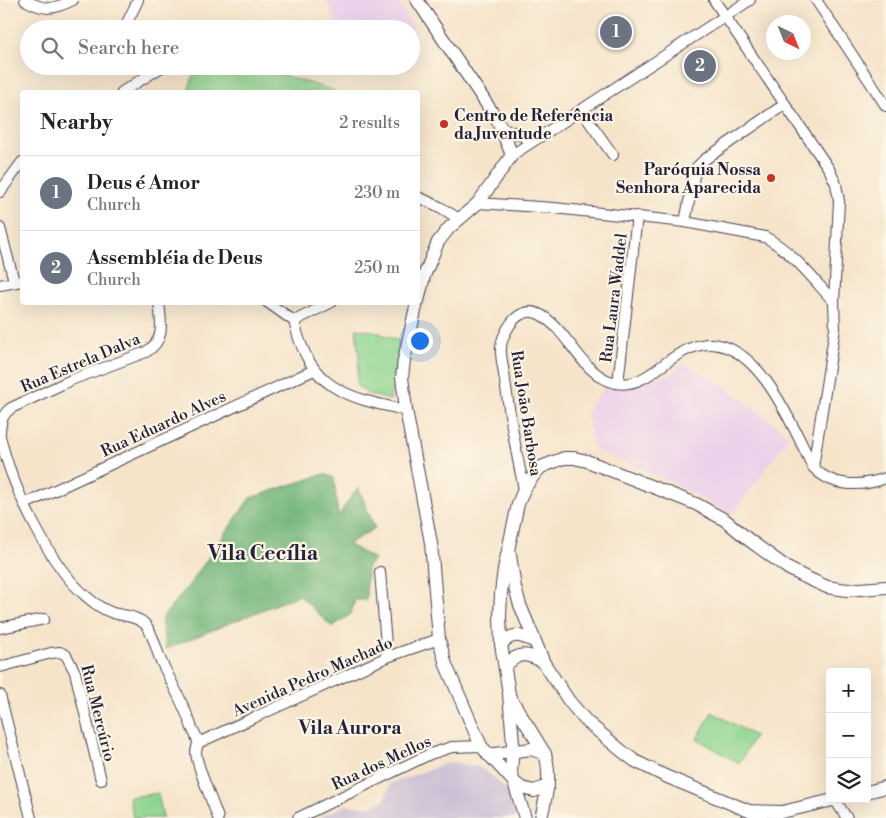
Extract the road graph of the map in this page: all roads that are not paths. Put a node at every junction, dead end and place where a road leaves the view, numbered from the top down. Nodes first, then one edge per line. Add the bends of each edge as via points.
1 (73, 0) edge
2 (138, 0) edge
3 (714, 0) edge
4 (750, 0) edge
5 (816, 0) edge
6 (420, 1) edge
7 (32, 2) edge
8 (725, 17) junction
9 (128, 20) edge
10 (149, 75) edge
11 (125, 90) edge
12 (785, 104) junction
13 (886, 106) edge
14 (581, 110) junction
15 (501, 127) junction
16 (534, 141) junction
17 (613, 155) dead end
18 (512, 156) junction
19 (20, 165) edge
20 (0, 192) edge
21 (420, 198) edge
22 (478, 203) junction
23 (637, 216) junction
24 (459, 219) junction
25 (685, 222) junction
26 (0, 228) edge
27 (18, 281) edge
28 (0, 285) edge
29 (420, 291) edge
30 (834, 302) junction
31 (159, 305) edge
32 (271, 305) edge
33 (326, 305) edge
34 (416, 305) edge
35 (294, 321) junction
36 (314, 370) junction
37 (618, 383) junction
38 (406, 410) junction
39 (0, 434) edge
40 (813, 467) junction
41 (886, 478) edge
42 (524, 489) junction
43 (25, 504) junction
44 (509, 550) junction
45 (380, 572) dead end
46 (886, 587) edge
47 (44, 619) dead end
48 (0, 628) edge
49 (439, 639) junction
50 (534, 640) junction
51 (501, 644) junction
52 (387, 657) junction
53 (544, 663) junction
54 (0, 667) edge
55 (505, 667) junction
56 (509, 694) junction
57 (0, 695) edge
58 (198, 743) junction
59 (484, 750) junction
60 (513, 751) junction
61 (545, 754) junction
62 (100, 780) dead end
63 (514, 782) junction
64 (548, 786) junction
65 (886, 787) edge
66 (871, 791) edge
67 (826, 802) edge
68 (838, 803) edge
69 (31, 818) edge
70 (218, 818) edge
71 (298, 818) edge
72 (526, 818) edge
73 (541, 818) edge
74 (847, 818) edge

1 - 7 street via 50,9
2 - 9 street
3 - 8 street
4 - 8 street
5 - 13 street
6 - 15 street
8 - 12 street
8 - 14 street
10 - 11 street
12 - 25 street via 696,167
12 - 30 street via 836,184 839,201
14 - 16 street
14 - 17 street
15 - 16 street
15 - 18 street
16 - 18 street
18 - 22 street
19 - 20 street
21 - 24 street
22 - 23 street
22 - 24 street
23 - 25 street
23 - 37 street, Rua Laura Waddel
24 - 29 street via 438,242
25 - 30 street via 765,237 776,242
26 - 27 street
27 - 28 street
30 - 40 street via 835,329
31 - 39 street, Rua Estrela Dalva via 161,330 154,346 12,408 0,422
32 - 35 street
33 - 35 street
34 - 38 street via 402,377
35 - 36 street via 299,342
36 - 38 street via 336,389 370,402
36 - 43 street, Rua Eduardo Alves
37 - 40 street via 642,380 677,355 697,346 710,344 736,351 758,369 769,384
37 - 42 street, Rua João Barbosa via 594,372 542,315 533,311 516,317 501,346 510,418
38 - 49 street via 432,543
39 - 43 street via 4,454
40 - 41 street via 821,476 840,483 863,484
42 - 44 street
42 - 46 street via 541,467 552,462 564,458 587,461 696,504 725,520 789,569 807,578 847,590
43 - 58 street via 67,577 102,608 145,625 188,714
44 - 50 street via 515,588
44 - 51 street via 501,593
45 - 52 street
47 - 48 street
49 - 52 street, Avenida Pedro Machado
49 - 59 street via 452,682
50 - 51 street via 516,636 508,637
50 - 53 street
51 - 55 street
52 - 58 street, Avenida Pedro Machado
53 - 55 street via 520,655
53 - 67 street via 586,722 635,761 665,776 749,811 782,812
54 - 62 street, Rua Mercúrio via 51,653 66,655 75,672
55 - 56 street
56 - 60 street
56 - 61 street
57 - 69 street
58 - 70 street via 196,754
59 - 60 street
59 - 63 street
59 - 71 street, Rua dos Mellos via 452,747 430,754
60 - 61 street via 531,749
60 - 63 street via 511,773
61 - 64 street
63 - 64 street via 528,791
63 - 72 street
64 - 73 street
65 - 66 street
68 - 74 street

